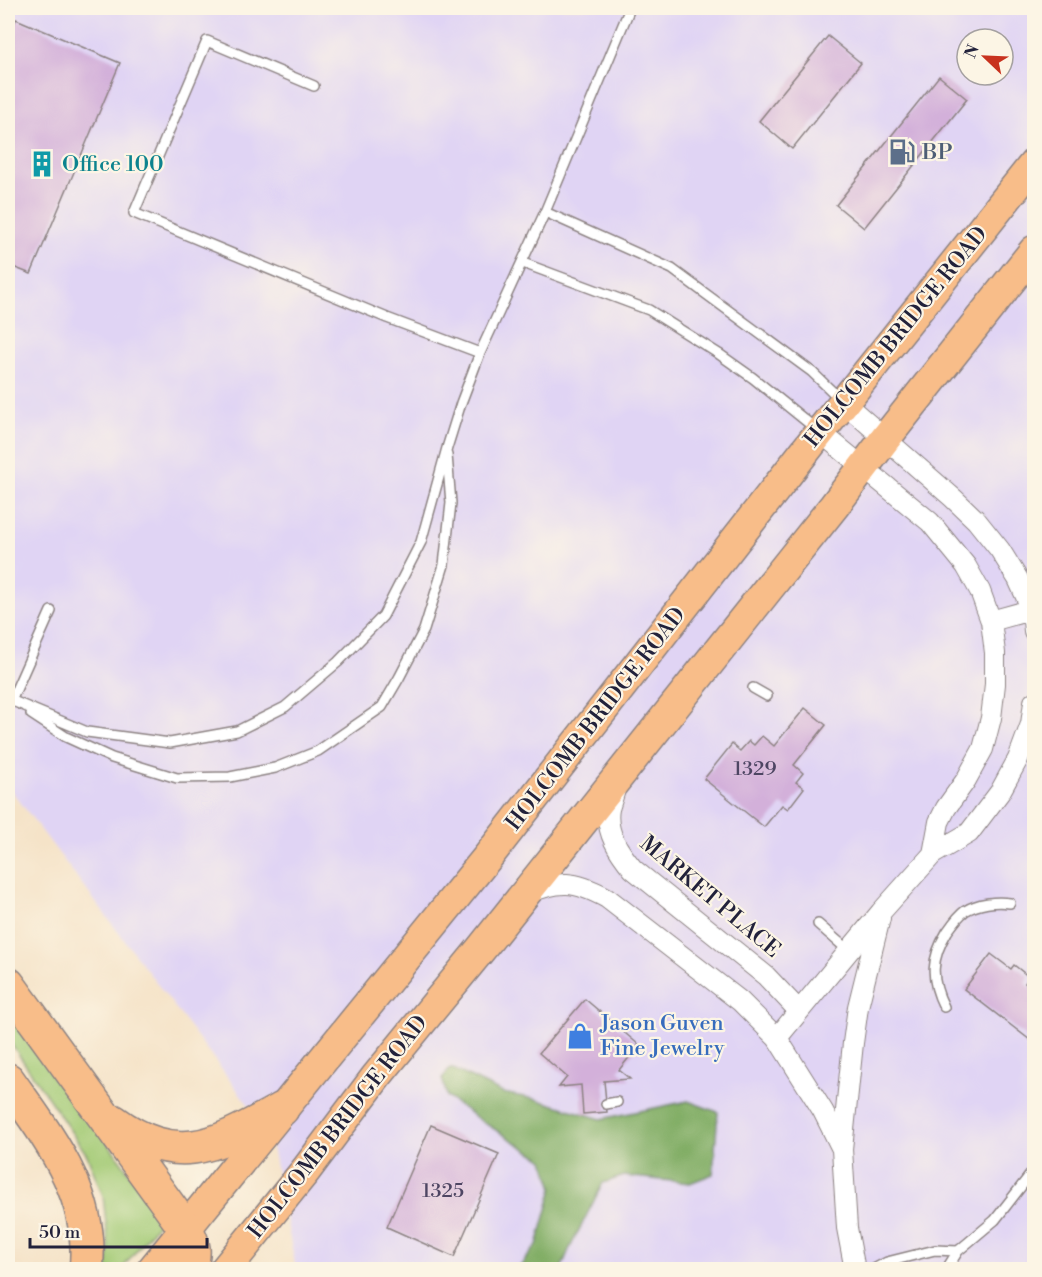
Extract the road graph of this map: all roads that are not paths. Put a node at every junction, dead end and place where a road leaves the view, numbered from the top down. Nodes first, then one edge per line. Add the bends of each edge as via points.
1 (630, 8) edge
2 (314, 86) dead end
3 (1035, 164) edge
4 (545, 212) junction
5 (1035, 252) edge
6 (523, 263) junction
7 (480, 353) junction
8 (843, 402) junction
9 (820, 432) junction
10 (885, 439) junction
11 (447, 448) junction
12 (863, 467) junction
13 (1033, 610) edge
14 (51, 611) dead end
15 (991, 621) junction
16 (1035, 631) edge
17 (753, 688) dead end
18 (767, 696) dead end
19 (9, 700) edge
20 (1035, 702) edge
21 (618, 776) junction
22 (933, 854) junction
23 (523, 895) junction
24 (1010, 903) dead end
25 (881, 912) junction
26 (818, 924) dead end
27 (849, 951) junction
28 (8, 984) edge
29 (944, 1007) dead end
30 (799, 1011) junction
31 (777, 1038) junction
32 (8, 1080) edge
33 (92, 1100) junction
34 (617, 1102) dead end
35 (606, 1104) dead end
36 (282, 1109) junction
37 (842, 1149) junction
38 (1035, 1170) edge
39 (185, 1228) junction
40 (847, 1228) junction
41 (958, 1251) junction
42 (86, 1269) edge
43 (152, 1269) edge
44 (189, 1269) edge
45 (225, 1269) edge
46 (844, 1269) edge
47 (855, 1269) edge
48 (872, 1269) edge
49 (946, 1269) edge

1 - 4 lane
2 - 7 lane via 207,40 134,213
3 - 8 main road, HOLCOMB BRIDGE ROAD
4 - 6 lane
4 - 8 lane via 672,269 812,372
5 - 10 main road, HOLCOMB BRIDGE ROAD
6 - 7 lane
6 - 9 lane via 649,310 753,378
7 - 11 lane
8 - 9 main road, HOLCOMB BRIDGE ROAD
8 - 10 street
9 - 12 street
9 - 36 main road, HOLCOMB BRIDGE ROAD via 488,858
10 - 12 main road, HOLCOMB BRIDGE ROAD
10 - 13 street via 976,520 1000,550
11 - 19 lane via 421,542 383,616 338,662 285,707 237,730 170,743 87,732
11 - 19 lane via 450,503 444,565 424,630 382,707 318,751 275,768 230,777 177,778 112,758 66,737
12 - 15 street via 930,522 949,544 980,591
12 - 21 main road, HOLCOMB BRIDGE ROAD
13 - 15 street
13 - 16 street
14 - 19 lane
15 - 22 street via 995,653 991,718 983,749 939,822
17 - 18 lane
20 - 22 street via 1018,759 1000,792 969,834
21 - 23 main road, HOLCOMB BRIDGE ROAD
21 - 30 street, MARKET PLACE via 609,812 611,834 620,853 633,869 766,976
22 - 25 street
23 - 31 street via 554,885 574,884 607,898 740,1001
23 - 45 main road, HOLCOMB BRIDGE ROAD
24 - 29 lane via 984,904 966,911 951,926 934,962 937,994
25 - 27 street
25 - 37 street via 858,1007
26 - 27 lane
27 - 30 street
28 - 33 highway
30 - 31 street
31 - 37 street
32 - 42 highway via 74,1184 85,1223
33 - 36 highway via 131,1133 152,1143 174,1147 219,1142
33 - 39 highway
34 - 35 lane
36 - 39 main road, HOLCOMB BRIDGE ROAD
37 - 40 street
38 - 41 lane via 994,1220
39 - 43 main road, HOLCOMB BRIDGE ROAD
39 - 44 highway via 194,1252
40 - 46 street
40 - 47 street
41 - 48 lane via 935,1250
41 - 49 lane

